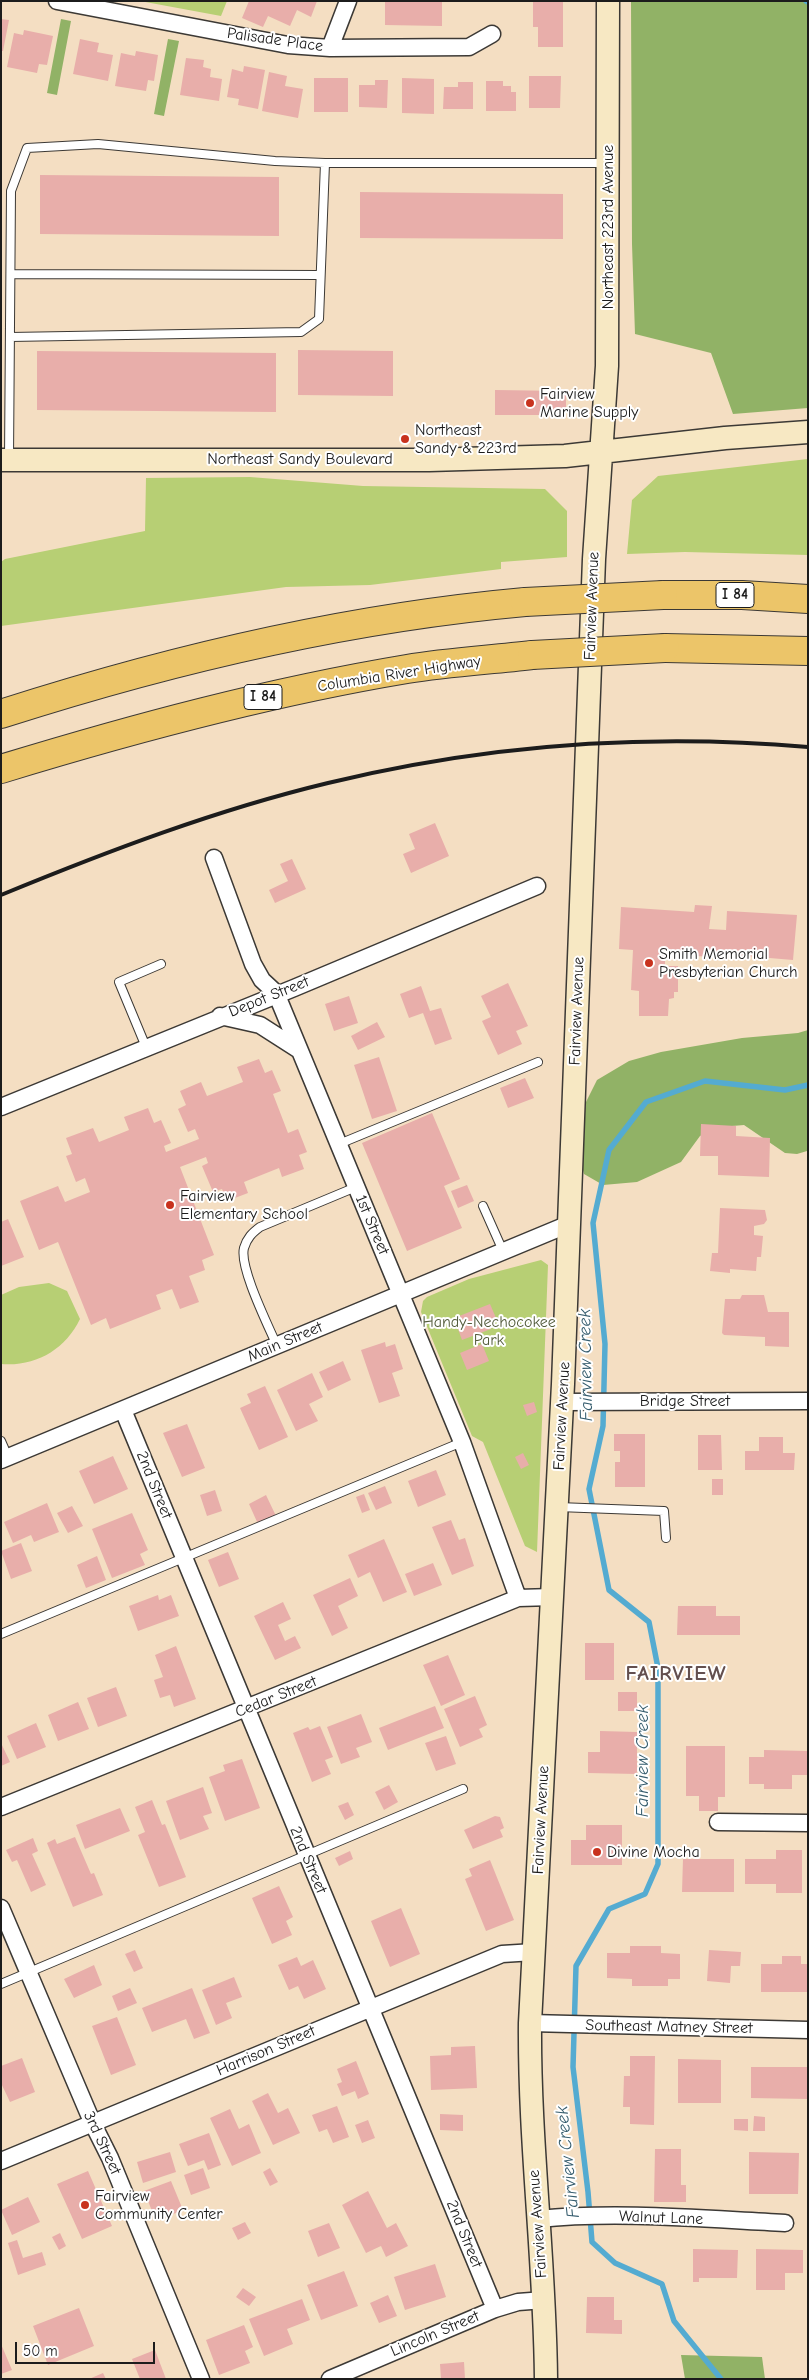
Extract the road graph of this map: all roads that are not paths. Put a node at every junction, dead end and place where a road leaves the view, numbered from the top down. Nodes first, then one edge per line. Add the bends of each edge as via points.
1 (57, 1) edge
2 (348, 1) edge
3 (608, 1) edge
4 (492, 34) dead end
5 (330, 48) junction
6 (325, 163) junction
7 (608, 163) junction
8 (11, 274) junction
9 (320, 275) junction
10 (10, 337) junction
11 (808, 432) edge
12 (601, 452) junction
13 (5, 460) edge
14 (808, 599) edge
15 (808, 651) edge
16 (1, 714) edge
17 (1, 769) edge
18 (214, 858) dead end
19 (537, 886) dead end
20 (161, 964) dead end
21 (276, 993) junction
22 (220, 1016) junction
23 (146, 1047) junction
24 (299, 1050) junction
25 (538, 1062) dead end
26 (1, 1107) edge
27 (338, 1144) junction
28 (356, 1187) junction
29 (483, 1206) dead end
30 (569, 1224) junction
31 (503, 1251) junction
32 (400, 1294) junction
33 (277, 1346) junction
34 (808, 1401) edge
35 (562, 1402) junction
36 (123, 1410) junction
37 (1, 1441) edge
38 (462, 1442) junction
39 (5, 1459) edge
40 (557, 1507) junction
41 (666, 1538) dead end
42 (184, 1558) junction
43 (552, 1597) junction
44 (518, 1598) junction
45 (1, 1634) edge
46 (247, 1709) junction
47 (463, 1789) dead end
48 (1, 1807) edge
49 (718, 1822) dead end
50 (808, 1822) edge
51 (306, 1855) junction
52 (1, 1908) edge
53 (534, 1952) junction
54 (28, 1972) junction
55 (1, 1984) edge
56 (371, 2008) junction
57 (530, 2023) junction
58 (808, 2030) edge
59 (92, 2124) junction
60 (1, 2161) edge
61 (538, 2220) junction
62 (785, 2223) dead end
63 (544, 2300) junction
64 (494, 2309) junction
65 (201, 2379) edge
66 (330, 2379) edge
67 (546, 2379) edge

1 - 5 street, Palisade Place via 288,45
2 - 5 street
3 - 7 main road, Northeast 223rd Avenue
4 - 5 street, Palisade Place via 469,47
6 - 7 lane
6 - 8 lane via 98,144 27,148 11,191
6 - 9 lane
7 - 12 main road, Northeast 223rd Avenue via 608,343
8 - 9 lane
8 - 10 lane
9 - 10 lane via 319,319 301,332
10 - 13 lane
11 - 12 main road, Northeast Sandy Boulevard
12 - 13 main road, Northeast Sandy Boulevard via 429,460
12 - 30 main road, Fairview Avenue via 594,559
14 - 16 highway, I 84, bridge via 663,595 525,602 403,616 274,640 134,674
15 - 17 highway, Columbia River Highway / I 84, bridge via 666,648 532,655 409,669 260,698 135,729
18 - 21 street, 1st Street via 253,964 262,980
19 - 21 street, Depot Street
20 - 23 lane via 120,982
21 - 22 street, Depot Street
21 - 24 street, 1st Street
22 - 23 street, Depot Street
22 - 24 street via 260,1025
23 - 26 street, Depot Street
24 - 27 street, 1st Street
25 - 27 lane
27 - 28 street, 1st Street
28 - 32 street, 1st Street
28 - 33 lane via 260,1227 248,1238 243,1249 243,1264
29 - 31 lane
30 - 31 street, Main Street
30 - 35 main road, Fairview Avenue
31 - 32 street, Main Street
32 - 33 street, Main Street
32 - 38 street, 1st Street
33 - 36 street, Main Street
34 - 35 street, Bridge Street
35 - 40 main road, Fairview Avenue
36 - 39 street, Main Street
36 - 42 street, 2nd Street
37 - 39 lane
38 - 42 lane
38 - 44 street, 1st Street
40 - 41 lane via 664,1511
40 - 43 main road, Fairview Avenue
42 - 45 lane
42 - 46 street, 2nd Street
43 - 44 street, Cedar Street
43 - 53 main road, Fairview Avenue
44 - 46 street, Cedar Street
46 - 48 street, Cedar Street
46 - 51 street, 2nd Street
47 - 51 lane
49 - 50 street
51 - 54 lane
51 - 56 street, 2nd Street
52 - 54 street, 3rd Street
53 - 56 street, Harrison Street via 502,1954
53 - 57 main road, Fairview Avenue
54 - 55 lane
54 - 59 street, 3rd Street
56 - 59 street, Harrison Street
56 - 64 street, 2nd Street
57 - 58 street, Southeast Matney Street
57 - 61 main road, Fairview Avenue via 531,2116
59 - 60 street, Harrison Street
59 - 65 street, 3rd Street via 110,2158
61 - 62 street, Walnut Lane via 576,2215
61 - 63 main road, Fairview Avenue
63 - 64 street, Lincoln Street via 518,2302
63 - 67 main road, Fairview Avenue
64 - 66 street, Lincoln Street

